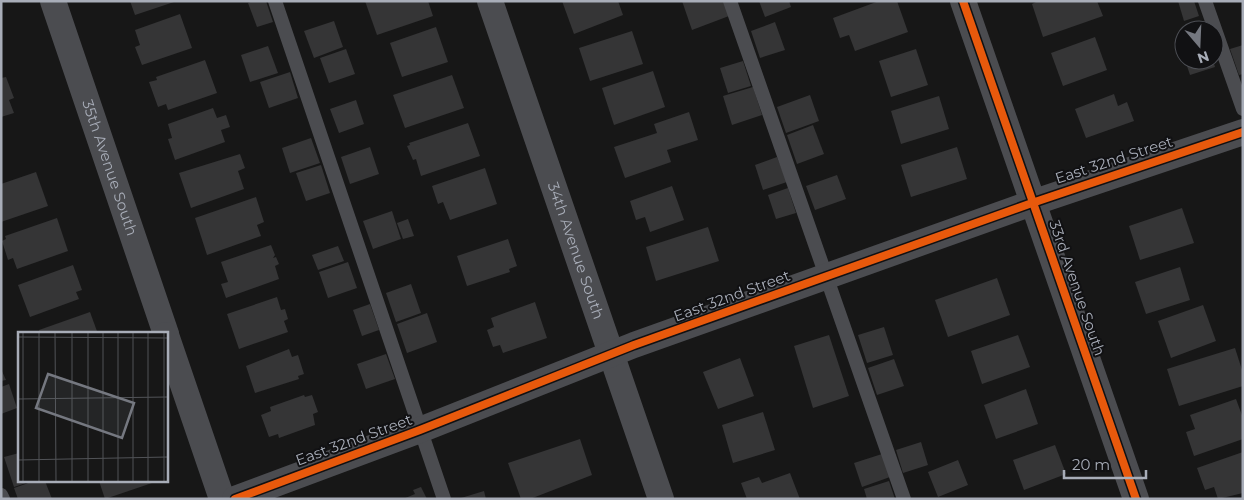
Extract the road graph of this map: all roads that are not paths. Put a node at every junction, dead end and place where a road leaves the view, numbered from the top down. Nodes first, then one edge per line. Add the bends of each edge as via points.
1 (53, 1) edge
2 (275, 1) edge
3 (490, 1) edge
4 (730, 1) edge
5 (963, 1) edge
6 (1206, 1) edge
7 (1243, 109) edge
8 (1243, 132) edge
9 (1032, 202) junction
10 (827, 276) junction
11 (165, 332) edge
12 (168, 340) edge
13 (610, 355) junction
14 (420, 430) junction
15 (1, 494) edge
16 (3, 499) edge
17 (222, 499) edge
18 (236, 499) edge
19 (444, 499) edge
20 (660, 499) edge
21 (904, 499) edge
22 (1136, 499) edge

1 - 11 street, 35th Avenue South
2 - 14 lane
3 - 13 street, 34th Avenue South
4 - 10 lane
5 - 9 street, 33rd Avenue South
6 - 7 lane
8 - 9 street, East 32nd Street
9 - 10 street, East 32nd Street
9 - 22 street, 33rd Avenue South
10 - 13 street, East 32nd Street
10 - 21 lane
12 - 17 street, 35th Avenue South
13 - 14 street, East 32nd Street
13 - 20 street, 34th Avenue South
14 - 18 street, East 32nd Street
14 - 19 lane
15 - 16 lane

